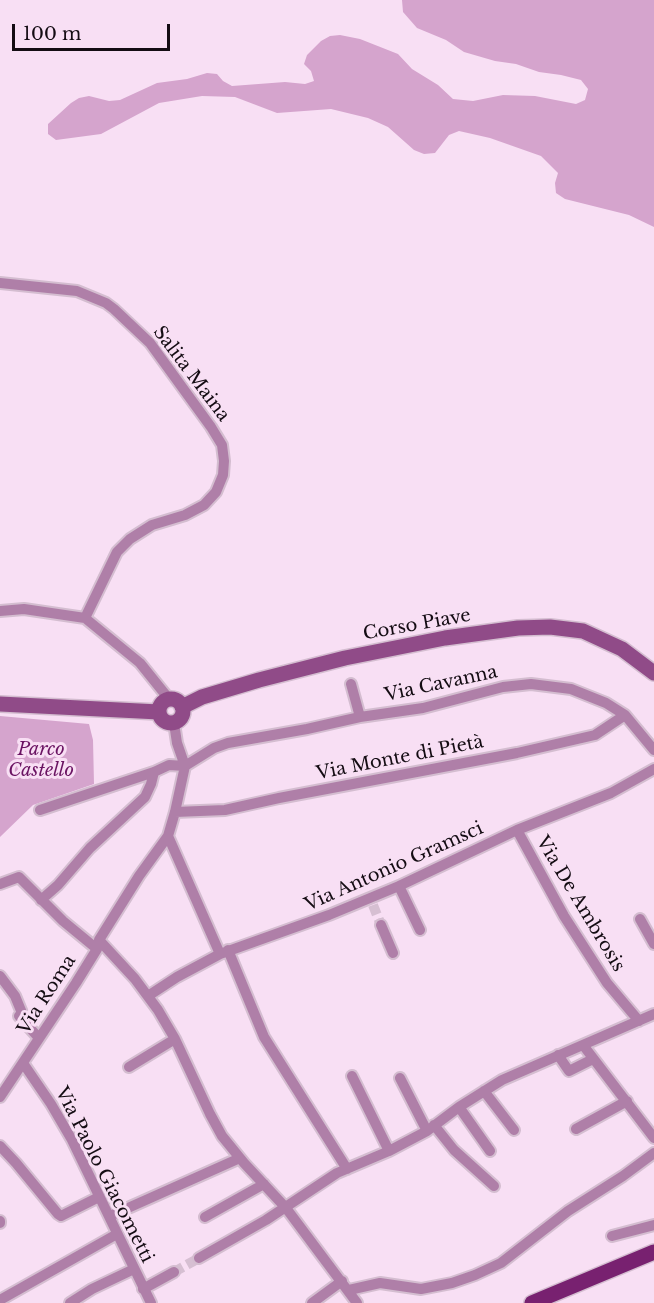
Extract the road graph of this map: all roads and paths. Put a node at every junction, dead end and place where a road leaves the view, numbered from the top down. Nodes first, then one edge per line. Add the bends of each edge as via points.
1 (0, 283) edge
2 (0, 611) edge
3 (85, 618) junction
4 (654, 673) edge
5 (351, 684) dead end
6 (176, 703) junction
7 (0, 704) edge
8 (159, 712) junction
9 (625, 715) junction
10 (360, 717) junction
11 (174, 723) junction
12 (654, 750) edge
13 (185, 766) junction
14 (654, 769) edge
15 (154, 772) junction
16 (40, 810) dead end
17 (176, 812) junction
18 (517, 830) junction
19 (168, 836) junction
20 (0, 884) edge
21 (399, 886) junction
22 (41, 900) junction
23 (640, 919) dead end
24 (381, 925) tunnel mouth
25 (420, 930) dead end
26 (98, 944) junction
27 (654, 944) edge
28 (224, 952) junction
29 (393, 953) dead end
30 (0, 976) edge
31 (148, 996) junction
32 (654, 1014) edge
33 (639, 1021) junction
34 (38, 1037) junction
35 (175, 1039) junction
36 (583, 1045) junction
37 (558, 1055) junction
38 (593, 1059) junction
39 (23, 1064) junction
40 (129, 1067) dead end
41 (352, 1076) dead end
42 (400, 1078) dead end
43 (484, 1091) junction
44 (0, 1097) edge
45 (627, 1101) junction
46 (459, 1107) junction
47 (430, 1128) junction
48 (576, 1129) dead end
49 (513, 1130) dead end
50 (654, 1138) edge
51 (0, 1146) edge
52 (389, 1151) junction
53 (490, 1151) dead end
54 (654, 1153) edge
55 (240, 1158) junction
56 (347, 1169) junction
57 (264, 1185) junction
58 (494, 1186) dead end
59 (99, 1197) junction
60 (286, 1208) junction
61 (110, 1216) dead end
62 (205, 1217) dead end
63 (654, 1225) edge
64 (117, 1234) junction
65 (612, 1236) dead end
66 (654, 1252) edge
67 (200, 1258) tunnel mouth
68 (134, 1269) junction
69 (174, 1272) tunnel mouth
70 (342, 1281) junction
71 (143, 1289) junction
72 (349, 1290) junction
73 (0, 1300) edge
74 (70, 1303) edge
75 (151, 1303) edge
76 (312, 1303) edge
77 (357, 1303) edge
78 (532, 1303) edge

1 - 3 street, Salita Maina via 77,291 106,303 150,343 222,445 223,475 216,492 204,505 152,525 130,539 117,552
2 - 3 street via 24,609
3 - 6 street via 140,663
4 - 6 main road, Corso Piave via 622,650 584,631 518,628 345,658
5 - 10 street
6 - 8 main road via 161,704
6 - 11 main road via 182,717
7 - 8 main road
8 - 11 main road via 165,722
9 - 10 street, Via Cavanna via 571,688 531,684 503,687 423,708
9 - 12 street, Via Cavanna
9 - 17 street, Via Monte di Pietà via 595,735 537,749 225,810
10 - 13 street, Via Cavanna via 228,743
11 - 13 street
13 - 15 street via 169,765
13 - 17 street, Via Roma
14 - 18 street, Via Antonio Gramsci via 611,793
15 - 16 street
15 - 22 street via 145,797
17 - 19 street, Via Roma
18 - 21 street, Via Antonio Gramsci
18 - 33 street, Via De Ambrosis via 576,935 607,983
19 - 26 street, Via Roma via 138,876
19 - 28 street
20 - 22 street via 19,877
21 - 25 street
21 - 28 street, Via Antonio Gramsci via 371,901
22 - 26 street via 63,921
23 - 27 street
24 - 29 street
26 - 31 street
26 - 34 street, Via Roma
28 - 31 street, Via Antonio Gramsci
28 - 56 street via 264,1037
30 - 34 street via 15,996 22,1013 19,1016
31 - 35 street
32 - 33 street
33 - 36 street
34 - 39 street, Via Roma
35 - 40 street
35 - 55 street via 215,1124
36 - 37 street
36 - 38 street
37 - 38 street via 569,1071
37 - 43 street
38 - 45 street
39 - 44 street, Via Roma
39 - 59 street, Via Paolo Giacometti via 72,1140
41 - 52 street
42 - 47 street
43 - 46 street
43 - 49 street
45 - 48 street
45 - 50 street
46 - 47 street
46 - 53 street
47 - 52 street
47 - 58 street
51 - 59 street via 61,1216
52 - 56 street
54 - 72 street via 568,1211 501,1263 475,1275 420,1289 380,1283
55 - 57 street
55 - 61 street
56 - 60 street
57 - 60 street
57 - 62 street
59 - 64 street, Via Paolo Giacometti
60 - 67 street
60 - 70 street
63 - 65 street
64 - 68 street, Via Paolo Giacometti
64 - 73 street
66 - 78 main road
68 - 71 street, Via Paolo Giacometti
68 - 74 street
69 - 71 street
70 - 72 street
70 - 76 street
71 - 75 street, Via Paolo Giacometti
72 - 77 street

